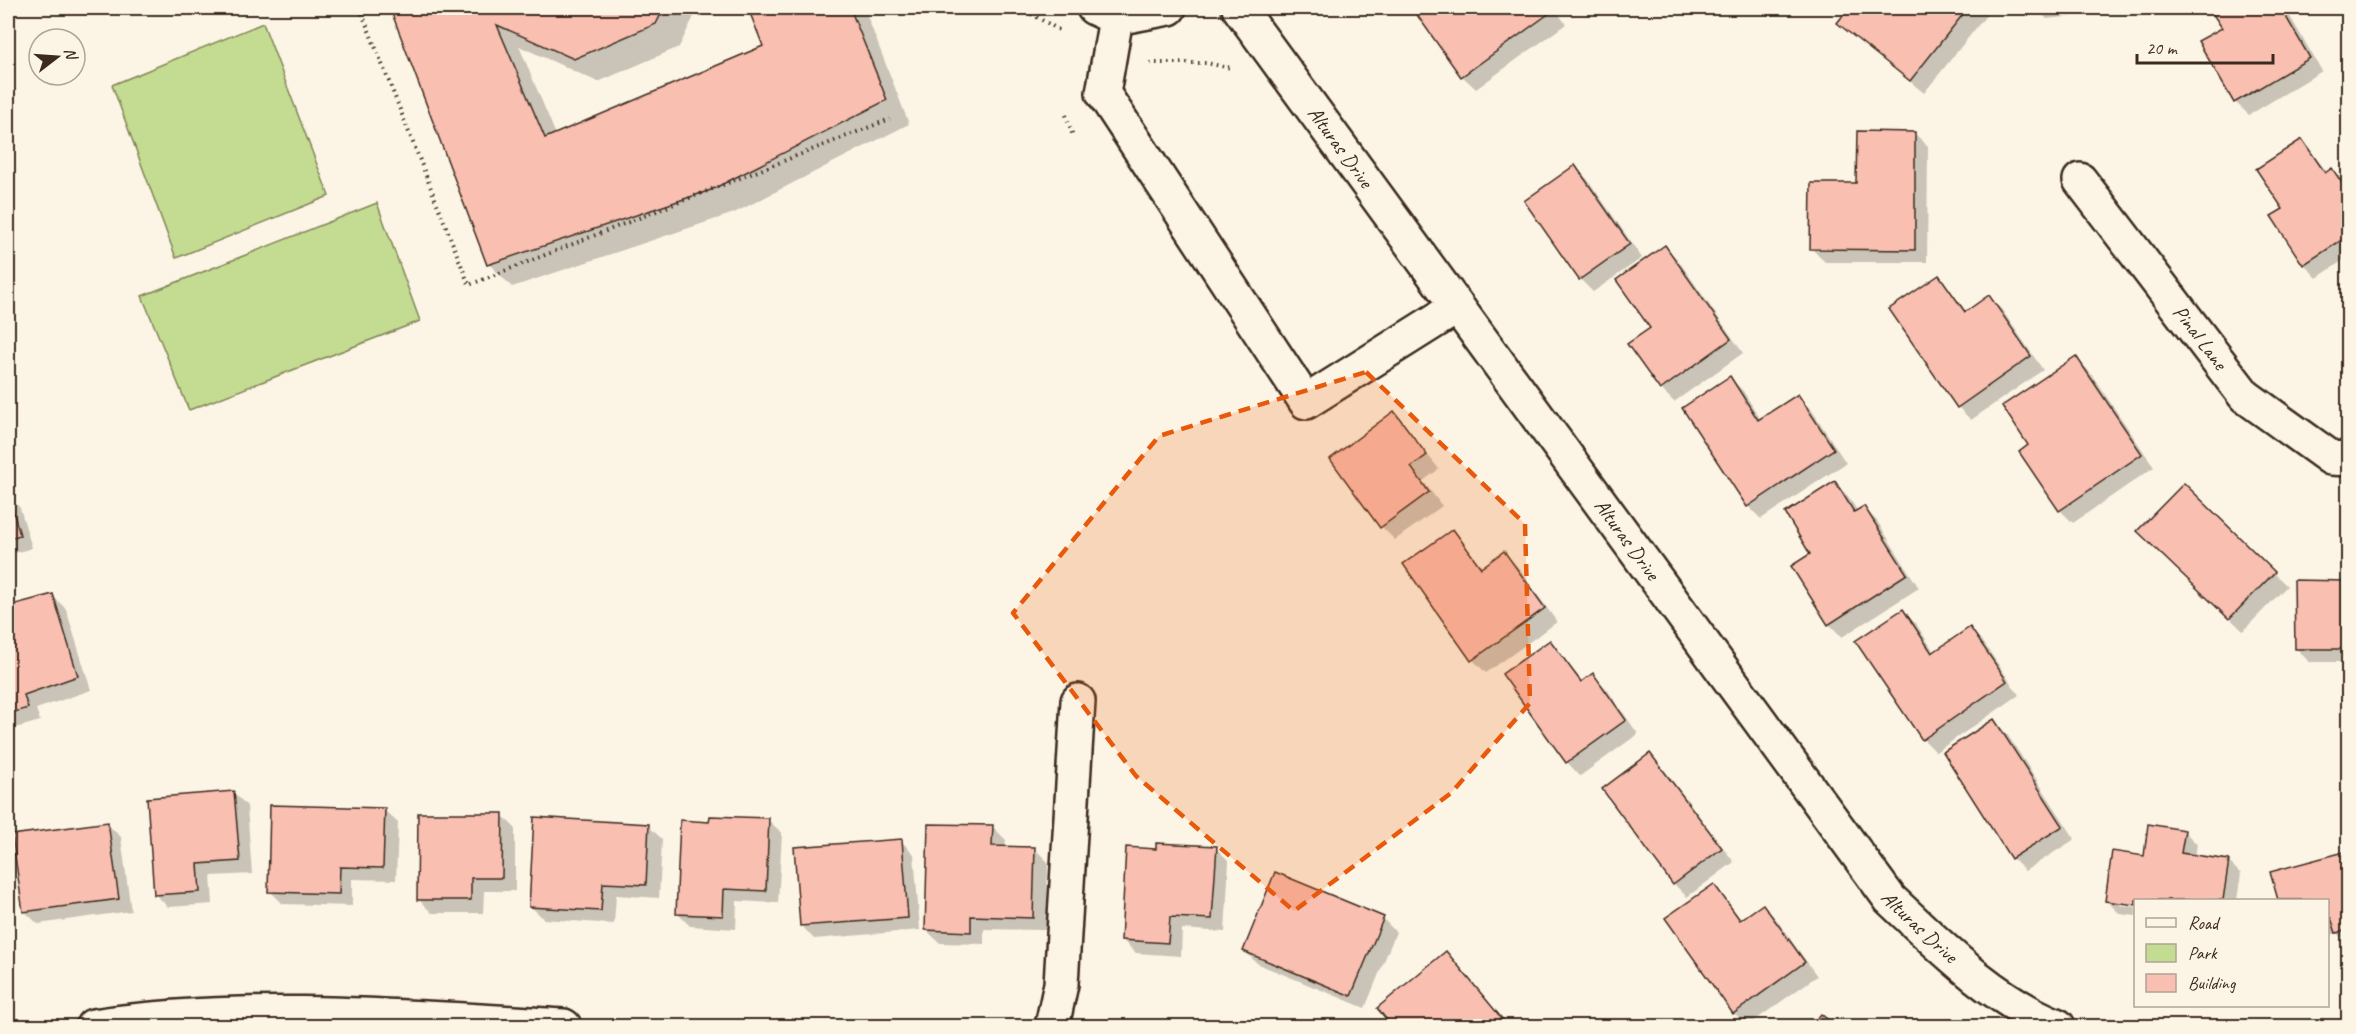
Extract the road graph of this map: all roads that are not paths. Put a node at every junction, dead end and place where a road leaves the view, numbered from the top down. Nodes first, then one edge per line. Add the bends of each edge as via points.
1 (1168, 8) edge
2 (1239, 8) edge
3 (1105, 13) edge
4 (2080, 180) dead end
5 (1458, 307) junction
6 (2349, 459) edge
7 (1077, 701) dead end
8 (93, 1026) edge
9 (564, 1026) edge
10 (1052, 1026) edge
11 (2058, 1026) edge

1 - 3 street
2 - 5 street, Alturas Drive
3 - 5 street via 1103,93 1306,402
4 - 6 street, Pinal Lane via 2246,396 2331,458
5 - 11 street, Alturas Drive via 1890,899 1955,960 2028,1014
7 - 10 street via 1061,984
8 - 9 street via 156,1017 360,1014

